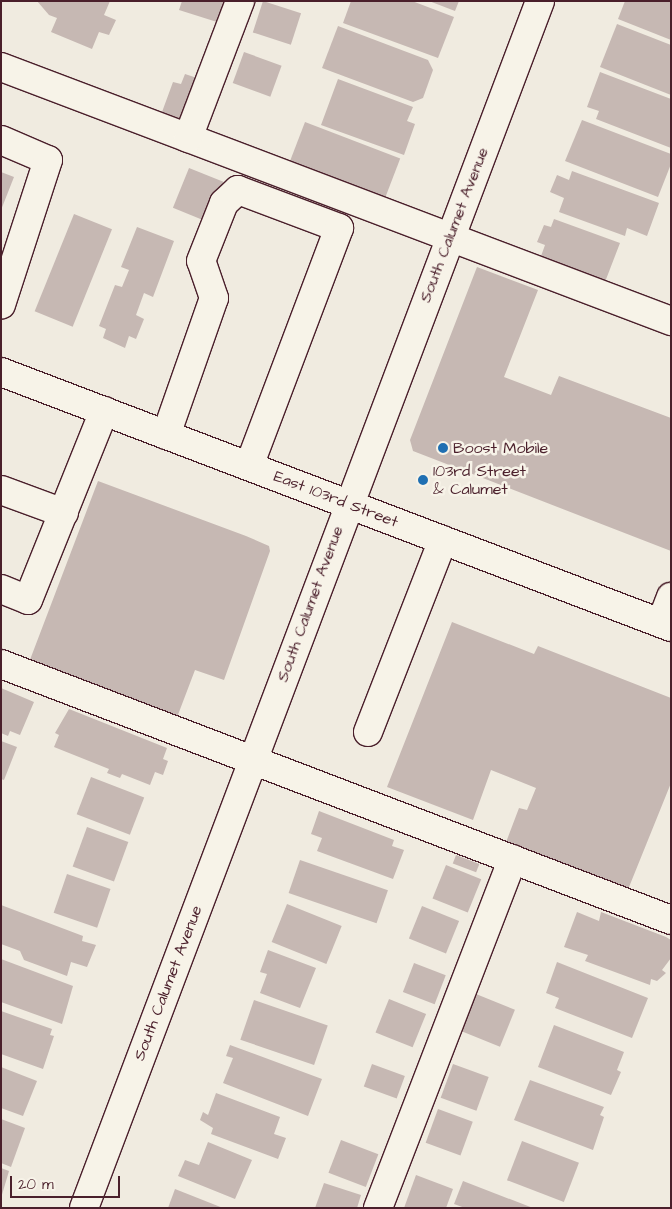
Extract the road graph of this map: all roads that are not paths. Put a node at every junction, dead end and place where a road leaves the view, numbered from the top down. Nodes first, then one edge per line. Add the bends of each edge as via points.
1 (240, 1) edge
2 (540, 1) edge
3 (1, 67) edge
4 (188, 138) junction
5 (1, 140) edge
6 (450, 237) junction
7 (1, 306) edge
8 (671, 321) edge
9 (1, 372) edge
10 (104, 411) junction
11 (166, 435) junction
12 (249, 466) junction
13 (1, 490) edge
14 (348, 503) junction
15 (64, 513) junction
16 (443, 540) junction
17 (1, 589) edge
18 (671, 597) edge
19 (666, 625) edge
20 (1, 664) edge
21 (368, 732) dead end
22 (252, 759) junction
23 (513, 859) junction
24 (671, 920) edge
25 (84, 1208) edge
26 (378, 1208) edge

1 - 4 street
2 - 6 street, South Calumet Avenue
3 - 4 street
4 - 6 street
5 - 7 street via 48,160
6 - 8 street
6 - 14 street, South Calumet Avenue
9 - 10 street, East 103rd Street
10 - 11 street, East 103rd Street
10 - 15 street
11 - 12 street, East 103rd Street
11 - 12 street via 214,298 201,261 224,203 238,190 339,228
12 - 14 street, East 103rd Street
13 - 15 street
14 - 16 street, East 103rd Street
14 - 22 street, South Calumet Avenue
15 - 17 street via 28,600
16 - 19 street, East 103rd Street
16 - 21 street
18 - 19 street
20 - 22 street
22 - 23 street
22 - 25 street, South Calumet Avenue
23 - 24 street
23 - 26 street

